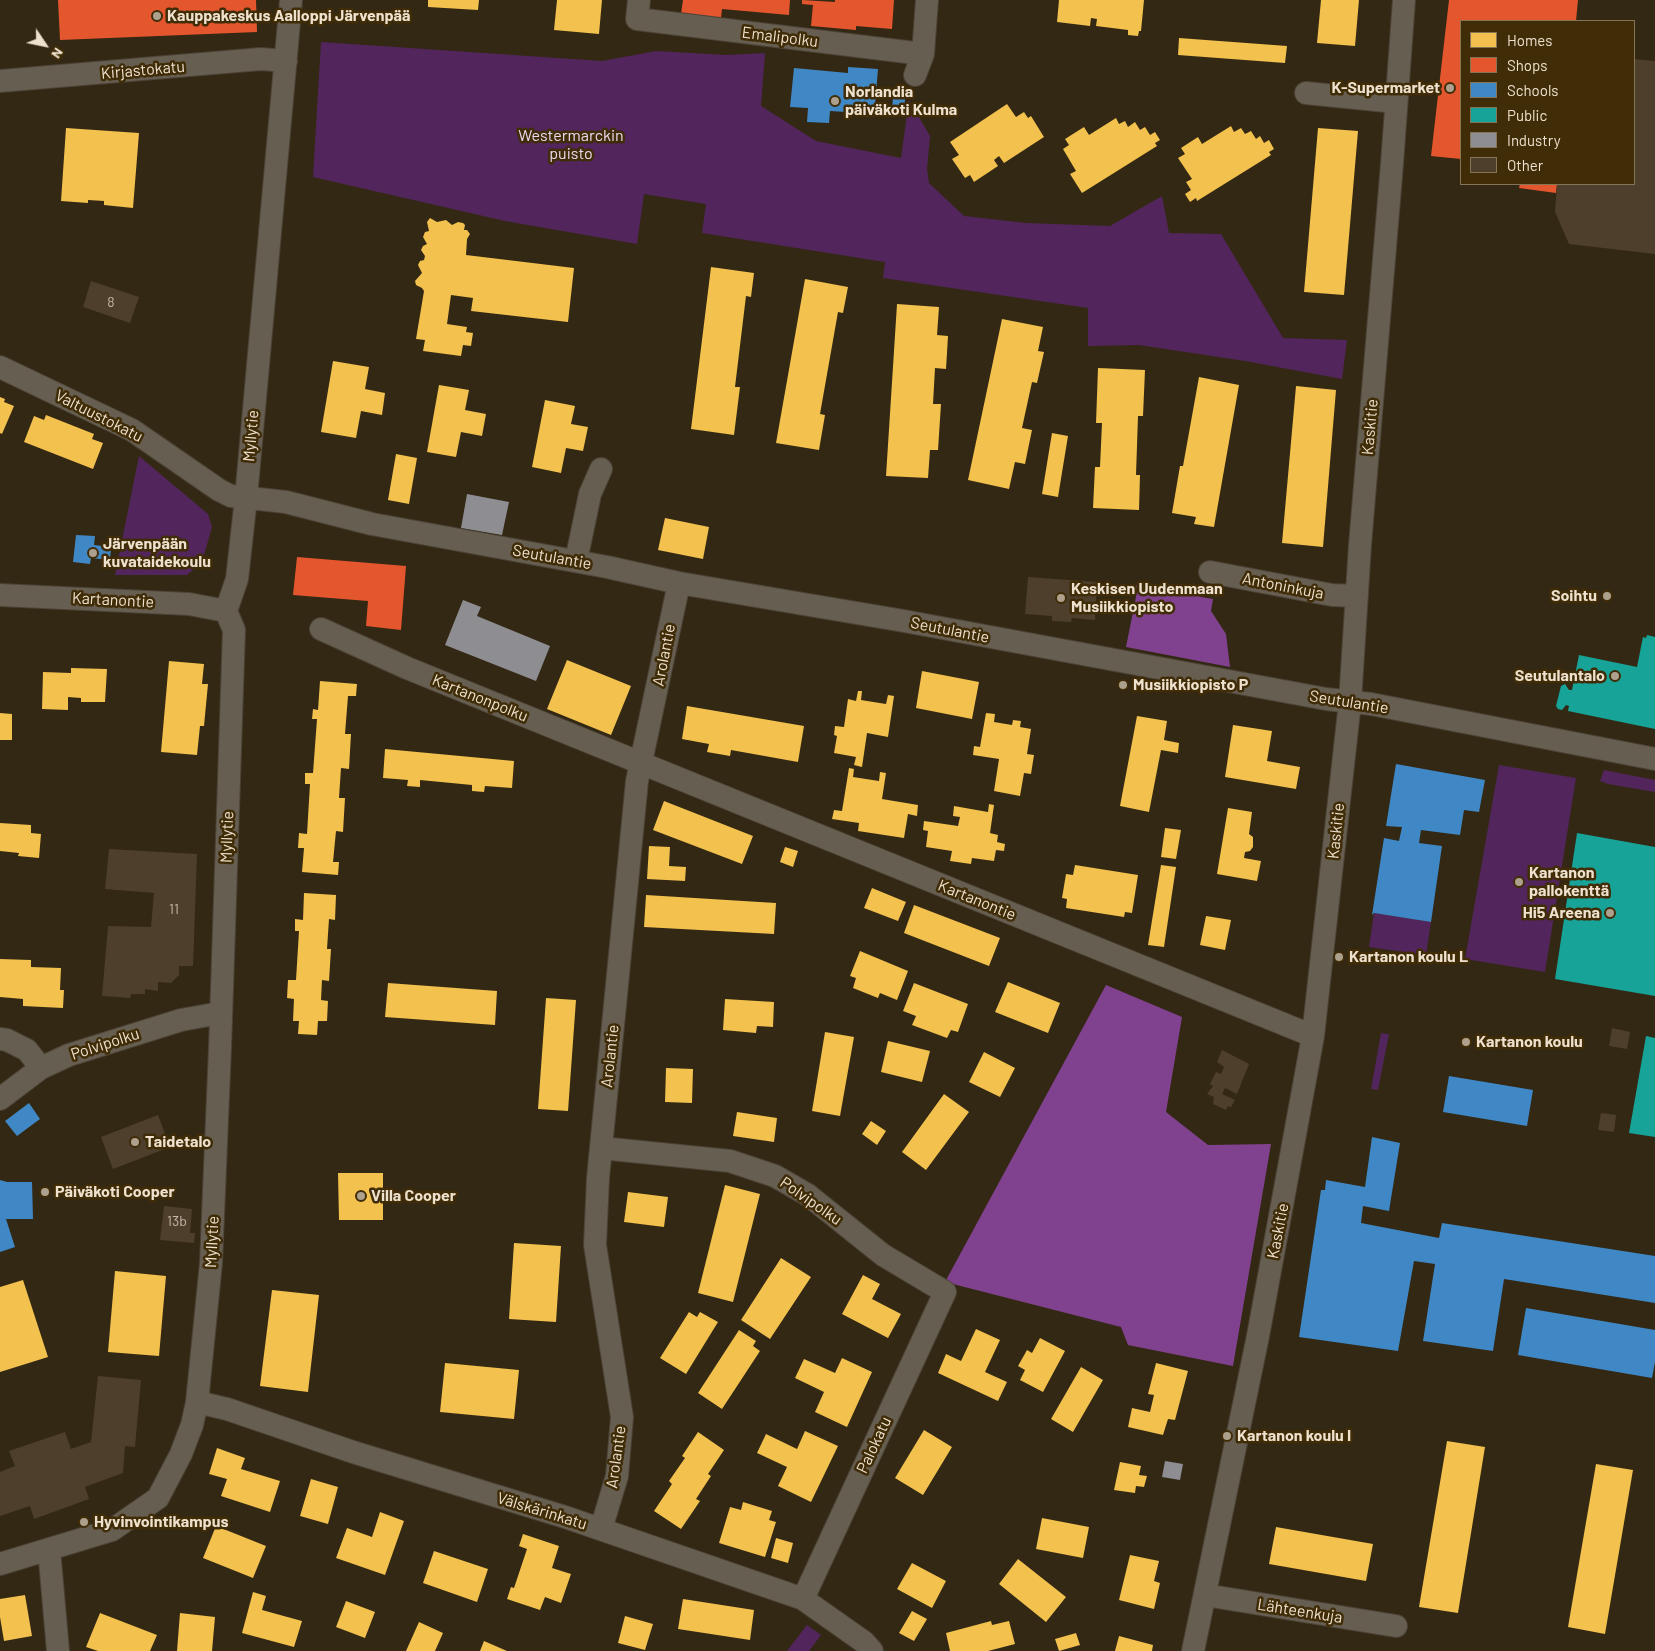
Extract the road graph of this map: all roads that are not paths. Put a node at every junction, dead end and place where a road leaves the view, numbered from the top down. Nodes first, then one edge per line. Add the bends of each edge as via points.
1 (291, 0) edge
2 (927, 0) edge
3 (1404, 0) edge
4 (638, 10) edge
5 (922, 54) junction
6 (286, 61) junction
7 (915, 74) dead end
8 (0, 82) edge
9 (1306, 93) dead end
10 (1396, 102) junction
11 (0, 367) edge
12 (601, 469) dead end
13 (246, 498) junction
14 (576, 561) junction
15 (1210, 572) dead end
16 (679, 583) junction
17 (0, 595) edge
18 (1357, 596) junction
19 (226, 611) junction
20 (321, 629) dead end
21 (1350, 702) junction
22 (1655, 760) edge
23 (641, 764) junction
24 (220, 1013) junction
25 (1314, 1036) junction
26 (0, 1039) edge
27 (41, 1068) junction
28 (0, 1099) edge
29 (601, 1148) junction
30 (945, 1292) joint
31 (197, 1402) junction
32 (601, 1529) junction
33 (49, 1549) junction
34 (0, 1564) edge
35 (1205, 1595) junction
36 (803, 1599) junction
37 (1396, 1626) dead end
38 (58, 1651) edge
39 (872, 1651) edge
40 (1193, 1651) edge

1 - 6 street, Myllytie
2 - 5 street
3 - 10 street, Kaskitie
4 - 5 street, Emalipolku
5 - 7 street
6 - 8 street, Kirjastokatu via 261,59
6 - 13 street, Myllytie
9 - 10 street
10 - 18 street, Kaskitie
11 - 13 street, Valtuustokatu via 132,430 219,490
12 - 14 street via 590,494
13 - 14 street, Seutulantie via 286,502 372,524
13 - 19 street, Myllytie via 237,579
14 - 16 street, Seutulantie
15 - 18 street, Antoninkuja via 1332,595
16 - 21 street, Seutulantie
16 - 23 street, Arolantie
17 - 19 street, Kartanontie via 189,604
18 - 21 street, Kaskitie
19 - 24 street, Myllytie via 234,630
20 - 23 street, Kartanonpolku via 407,668
21 - 22 street, Seutulantie
21 - 25 street, Kaskitie
23 - 25 street, Kartanontie
23 - 29 street, Arolantie
24 - 27 street, Polvipolku via 180,1020 69,1055
24 - 31 street, Myllytie via 211,1263
25 - 35 street, Kaskitie via 1260,1327
26 - 27 street via 27,1050
27 - 28 street, Polvipolku
29 - 30 street, Polvipolku via 730,1161 775,1176 808,1195 883,1255
29 - 32 street, Arolantie via 595,1245 622,1417 616,1476
30 - 36 street, Palokatu
31 - 32 street, Välskärinkatu
31 - 33 street, Myllytie via 181,1454 158,1498 112,1530
32 - 36 street, Välskärinkatu
33 - 34 street, Myllytie
33 - 38 street
35 - 37 street, Lähteenkuja
35 - 40 street, Kaskitie
36 - 39 street, Välskärinkatu

